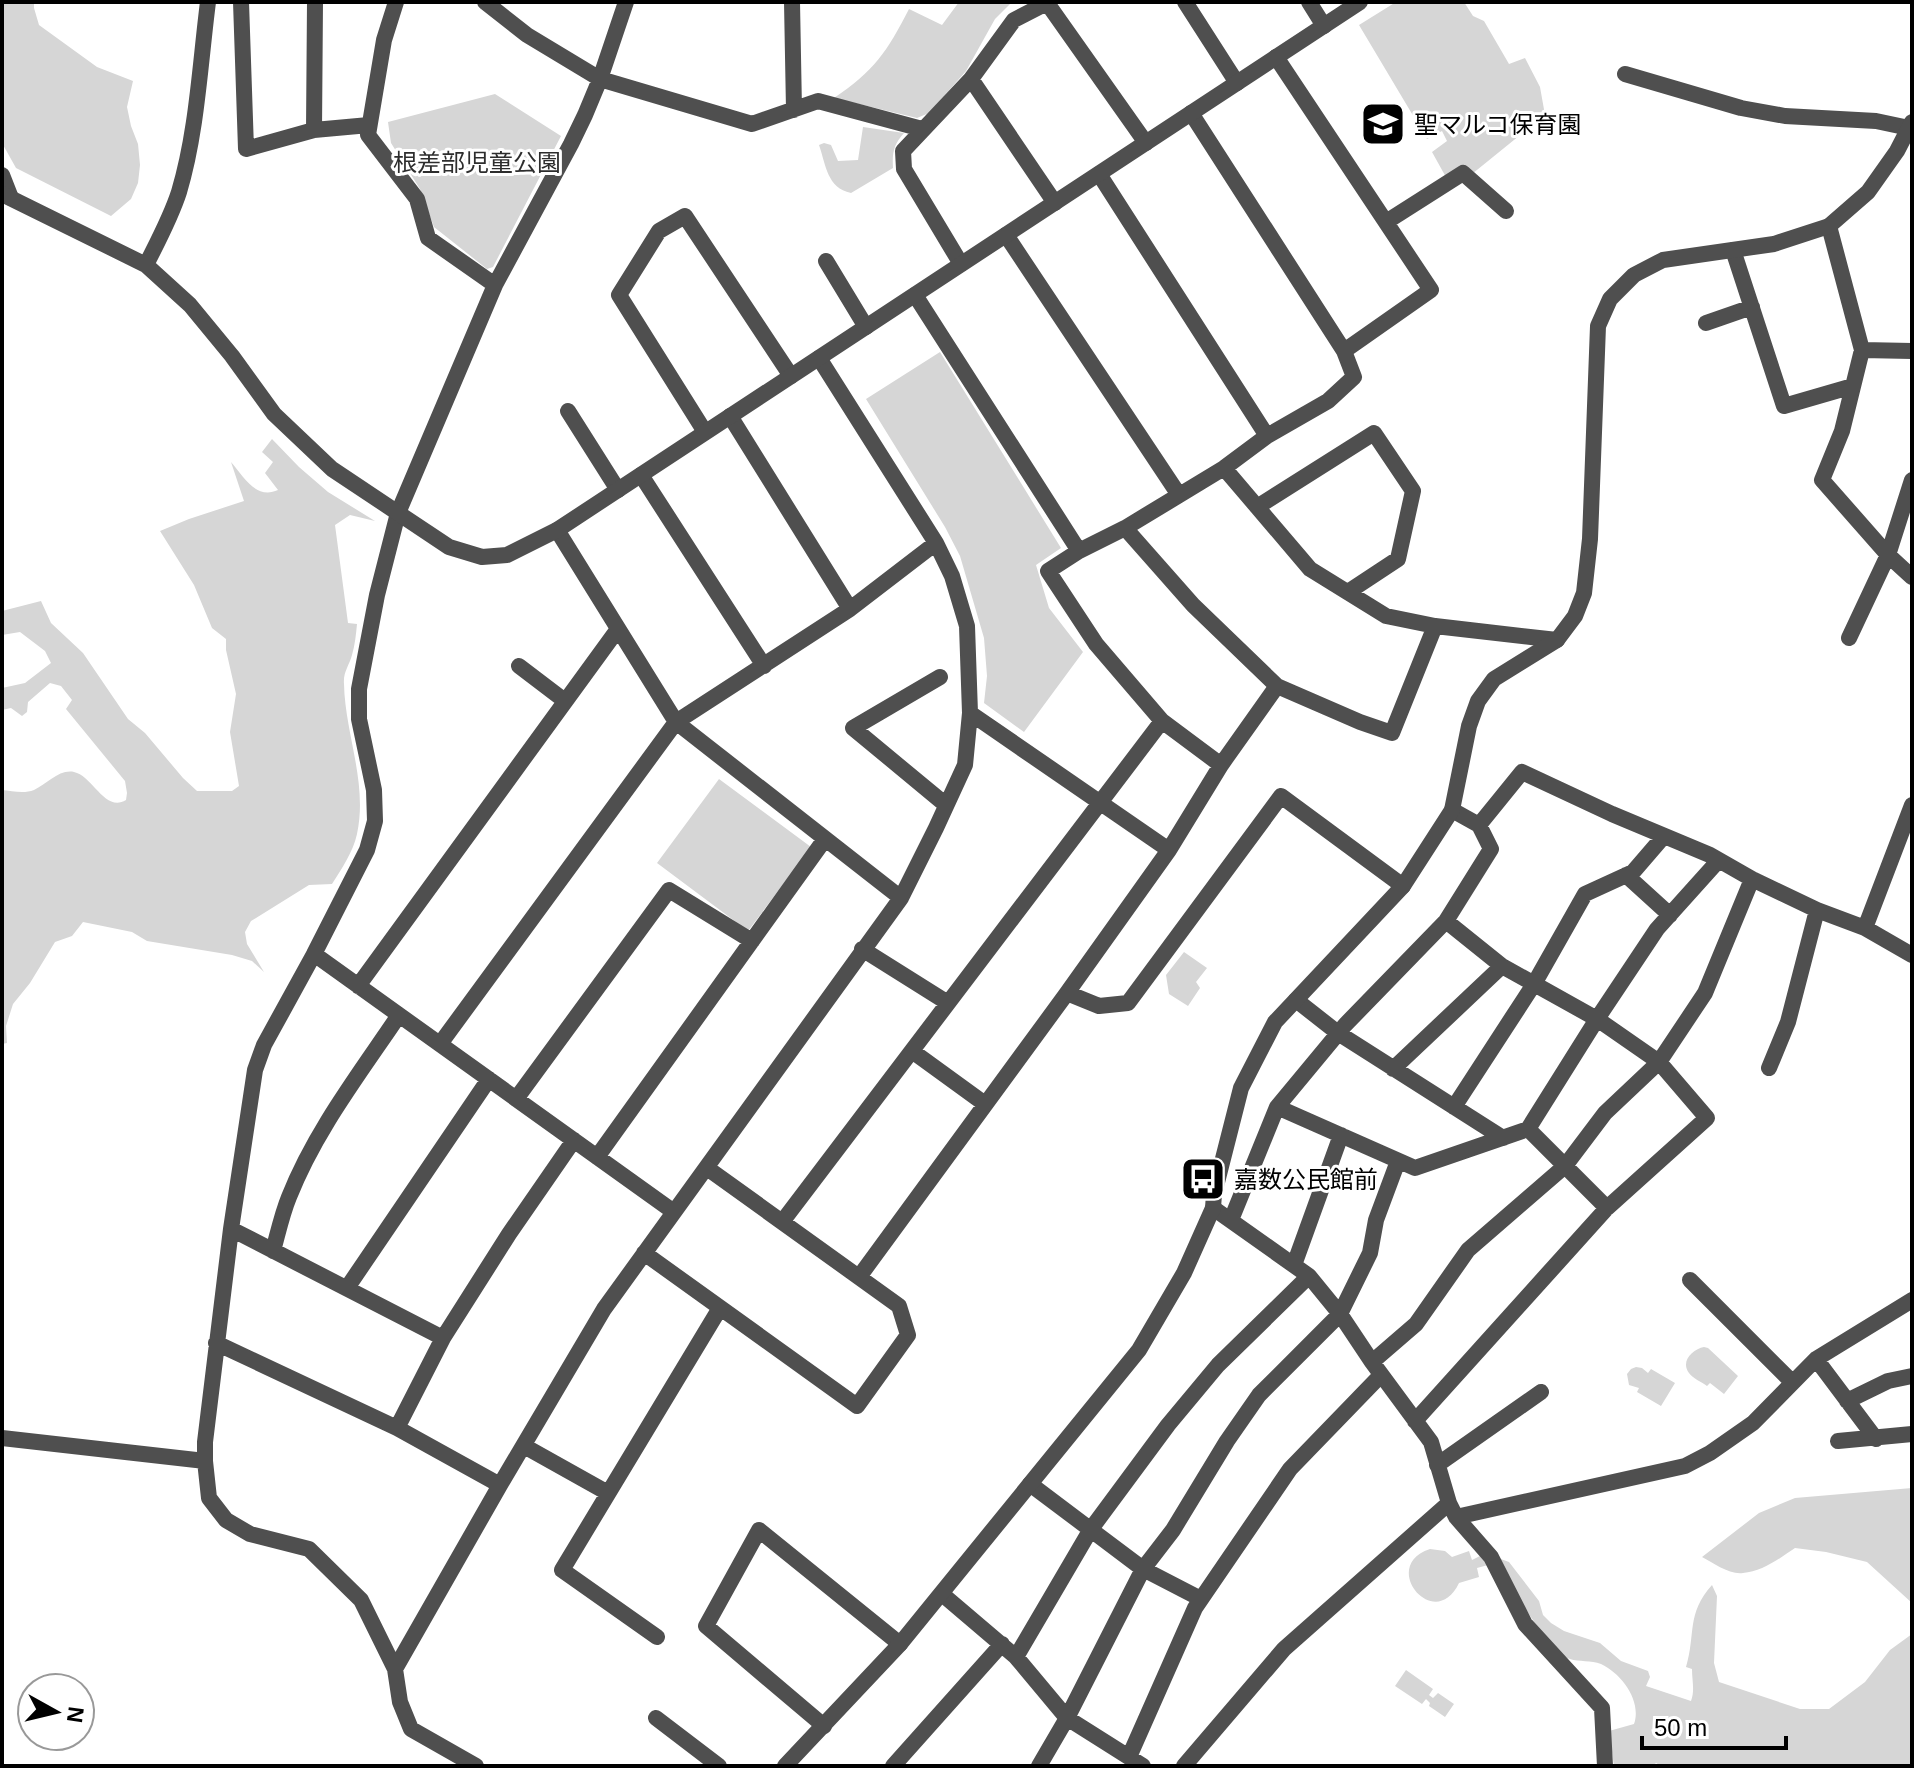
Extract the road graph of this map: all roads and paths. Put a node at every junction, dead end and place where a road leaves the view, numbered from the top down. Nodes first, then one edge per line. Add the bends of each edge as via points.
1 (208, 2) edge
2 (241, 2) edge
3 (315, 2) edge
4 (396, 2) edge
5 (485, 2) edge
6 (626, 2) edge
7 (792, 2) edge
8 (1048, 2) edge
9 (1185, 2) edge
10 (1309, 2) edge
11 (1360, 2) edge
12 (1324, 26) junction
13 (1276, 57) junction
14 (1625, 74) dead end
15 (600, 79) junction
16 (971, 79) junction
17 (1237, 83) junction
18 (794, 110) junction
19 (1191, 113) junction
20 (369, 125) junction
21 (1910, 125) edge
22 (922, 129) junction
23 (314, 130) junction
24 (1146, 143) junction
25 (1099, 174) junction
26 (2, 175) edge
27 (7, 196) edge
28 (1055, 203) junction
29 (1506, 211) dead end
30 (1386, 222) junction
31 (1829, 226) junction
32 (1006, 235) junction
33 (1733, 250) junction
34 (826, 261) dead end
35 (961, 264) junction
36 (146, 265) junction
37 (495, 285) junction
38 (915, 295) junction
39 (1752, 307) junction
40 (1706, 323) dead end
41 (866, 327) junction
42 (1862, 350) junction
43 (1344, 351) junction
44 (1912, 351) edge
45 (819, 358) junction
46 (791, 376) junction
47 (1853, 386) junction
48 (568, 411) dead end
49 (730, 416) junction
50 (705, 432) junction
51 (1267, 436) junction
52 (1224, 468) junction
53 (641, 475) junction
54 (1912, 480) edge
55 (618, 490) junction
56 (1179, 495) junction
57 (1257, 507) junction
58 (398, 513) junction
59 (1125, 528) junction
60 (557, 530) junction
61 (936, 543) junction
62 (1079, 551) junction
63 (1888, 555) junction
64 (1912, 577) edge
65 (1348, 592) junction
66 (850, 609) junction
67 (1435, 626) junction
68 (618, 629) junction
69 (1849, 638) dead end
70 (1557, 640) junction
71 (519, 666) dead end
72 (764, 666) junction
73 (940, 677) dead end
74 (1277, 686) junction
75 (565, 701) junction
76 (970, 713) junction
77 (1162, 721) junction
78 (676, 722) junction
79 (1221, 765) junction
80 (1100, 803) junction
81 (946, 805) junction
82 (1912, 805) edge
83 (1452, 810) junction
84 (1479, 825) junction
85 (1664, 836) junction
86 (825, 839) junction
87 (1169, 850) junction
88 (1719, 860) junction
89 (1626, 875) junction
90 (1752, 879) junction
91 (1403, 886) junction
92 (901, 898) junction
93 (1817, 910) junction
94 (1670, 915) junction
95 (1446, 921) junction
96 (1865, 928) junction
97 (752, 941) junction
98 (862, 949) junction
99 (314, 954) junction
100 (1912, 955) edge
101 (1502, 966) junction
102 (1534, 984) junction
103 (358, 986) junction
104 (1067, 993) junction
105 (1296, 1000) junction
106 (948, 1003) junction
107 (399, 1015) junction
108 (1597, 1019) junction
109 (1338, 1033) junction
110 (440, 1044) junction
111 (912, 1051) junction
112 (1659, 1062) junction
113 (1769, 1068) dead end
114 (1393, 1069) junction
115 (489, 1079) junction
116 (516, 1099) junction
117 (985, 1104) junction
118 (1277, 1107) junction
119 (1454, 1107) junction
120 (1528, 1129) junction
121 (1341, 1135) junction
122 (1503, 1138) junction
123 (574, 1140) junction
124 (597, 1157) junction
125 (1398, 1161) junction
126 (1565, 1166) junction
127 (707, 1168) junction
128 (1213, 1208) junction
129 (1607, 1208) junction
130 (674, 1212) junction
131 (1231, 1220) junction
132 (782, 1222) junction
133 (231, 1229) junction
134 (273, 1251) junction
135 (644, 1253) junction
136 (1294, 1265) junction
137 (1309, 1276) junction
138 (859, 1277) junction
139 (1690, 1280) dead end
140 (347, 1288) junction
141 (1912, 1300) edge
142 (720, 1308) junction
143 (1340, 1314) junction
144 (443, 1338) junction
145 (216, 1343) junction
146 (1816, 1359) junction
147 (1376, 1368) junction
148 (1912, 1376) edge
149 (1792, 1382) junction
150 (1541, 1392) dead end
151 (1847, 1401) junction
152 (1415, 1421) junction
153 (397, 1428) junction
154 (1912, 1434) edge
155 (2, 1438) edge
156 (1876, 1439) junction
157 (1838, 1441) dead end
158 (524, 1446) junction
159 (205, 1461) junction
160 (1437, 1465) junction
161 (1030, 1484) junction
162 (500, 1485) junction
163 (608, 1493) junction
164 (1453, 1510) junction
165 (1091, 1529) junction
166 (1143, 1569) junction
167 (942, 1594) junction
168 (1201, 1599) junction
169 (657, 1637) dead end
170 (900, 1644) junction
171 (1002, 1644) junction
172 (1016, 1657) junction
173 (395, 1669) junction
174 (656, 1718) dead end
175 (1067, 1718) junction
176 (824, 1726) junction
177 (1136, 1762) edge
178 (476, 1766) edge
179 (719, 1766) edge
180 (786, 1766) edge
181 (893, 1766) edge
182 (1039, 1766) edge
183 (1184, 1766) edge
184 (1605, 1766) edge

1 - 36 street via 187,156 178,193
2 - 23 street via 246,149
3 - 23 street
4 - 20 street
5 - 15 street via 527,35
6 - 15 street
7 - 18 street
8 - 16 street via 1014,20
8 - 24 street
9 - 17 street
10 - 12 street
11 - 12 street
12 - 13 street
13 - 17 street
13 - 30 street
14 - 21 street via 1785,116
15 - 18 street via 752,124
15 - 37 street
16 - 22 street
16 - 28 street
17 - 19 street
18 - 22 street via 818,101
19 - 24 street
19 - 43 street
20 - 23 street
20 - 37 street via 368,135 417,199 428,238
21 - 31 street via 1868,192
22 - 35 street via 903,151 904,169
24 - 25 street
25 - 28 street
25 - 51 street
26 - 27 street
27 - 36 street
28 - 32 street
29 - 30 street via 1463,173
30 - 43 street via 1431,290
31 - 33 street via 1774,244
31 - 42 street
32 - 35 street
32 - 56 street
33 - 39 street
33 - 70 street via 1663,260 1634,275 1610,299 1598,326 1584,593
34 - 41 street
35 - 38 street
36 - 58 street via 190,305 274,414 332,469
37 - 58 street
38 - 41 street
38 - 62 street
39 - 40 street
39 - 47 street via 1784,406
41 - 45 street
42 - 44 street
42 - 47 street
43 - 51 street via 1354,377 1328,401
45 - 46 street
45 - 61 street
46 - 49 street
46 - 50 street via 685,216 659,231 619,295
47 - 63 street via 1822,480
48 - 55 street
49 - 50 street
49 - 66 street
50 - 53 street
51 - 52 street
52 - 56 street
52 - 57 street
53 - 55 street
53 - 72 street
54 - 63 street
55 - 60 street
56 - 59 street
57 - 65 street via 1310,569
57 - 65 street via 1374,433 1413,491 1398,559
58 - 60 street via 449,547 482,557 507,555
58 - 99 street via 359,689 375,821 367,850
59 - 62 street
59 - 74 street via 1193,605
60 - 68 street
61 - 66 street
61 - 76 street via 967,626
62 - 77 street via 1048,571 1096,644
63 - 64 street
63 - 69 street
65 - 67 street via 1386,616
66 - 72 street
67 - 70 street
67 - 74 street via 1392,733
68 - 75 street
68 - 78 street
70 - 83 street via 1494,679 1478,701
71 - 75 street
72 - 78 street
73 - 81 street via 853,728
74 - 79 street
75 - 103 street
76 - 80 street
76 - 81 street via 965,765
77 - 79 street
77 - 80 street
78 - 86 street
78 - 110 street
79 - 87 street
80 - 87 street
80 - 106 street
81 - 92 street
82 - 96 street
83 - 84 street
83 - 91 street
84 - 85 street via 1522,772
84 - 95 street via 1491,849
85 - 88 street
85 - 89 street
86 - 92 street
86 - 97 street
87 - 104 street
88 - 90 street
88 - 94 street
89 - 94 street
89 - 102 street via 1585,894
90 - 93 street
90 - 112 street via 1705,993
91 - 104 street via 1281,796 1128,1003 1099,1006
91 - 105 street
92 - 98 street
93 - 96 street
93 - 113 street via 1788,1022
94 - 108 street
95 - 101 street
95 - 109 street
96 - 100 street
97 - 116 street via 669,890
97 - 124 street
98 - 106 street
98 - 127 street
99 - 103 street
99 - 133 street via 255,1070
101 - 102 street
101 - 114 street
102 - 108 street
102 - 119 street
103 - 107 street
104 - 117 street
105 - 109 street
105 - 128 street via 1275,1022 1241,1088
106 - 111 street
107 - 110 street
107 - 134 street via 310,1150
108 - 112 street
108 - 120 street
109 - 114 street
109 - 118 street
110 - 115 street
111 - 117 street
111 - 132 street
112 - 126 street via 1605,1113
112 - 129 street via 1707,1118
114 - 119 street
115 - 116 street
115 - 140 street
116 - 123 street
117 - 138 street
118 - 121 street
118 - 131 street
119 - 122 street
120 - 122 street
120 - 126 street
121 - 125 street
121 - 136 street
122 - 125 street via 1415,1168
123 - 124 street
123 - 144 street
124 - 130 street
125 - 143 street via 1370,1253
126 - 129 street
126 - 147 street via 1468,1250 1416,1324
127 - 130 street
127 - 132 street
128 - 131 street
128 - 161 street via 1184,1273 1139,1350
129 - 152 street
130 - 135 street
131 - 136 street
132 - 138 street
133 - 134 street
133 - 145 street
134 - 140 street
135 - 142 street
135 - 158 street via 604,1309
136 - 137 street
137 - 143 street
137 - 165 street via 1218,1365
138 - 142 street via 899,1306 908,1335 857,1406
139 - 149 street
140 - 144 street
141 - 146 street
142 - 163 street
143 - 147 street
143 - 166 street via 1259,1395
144 - 153 street
145 - 153 street
145 - 159 street
146 - 149 street
146 - 151 street
147 - 152 street
147 - 168 street via 1290,1469
148 - 151 street
149 - 164 street via 1753,1423 1685,1466
150 - 160 street
151 - 156 street
152 - 160 street via 1431,1442
153 - 162 street
154 - 156 street
155 - 159 street
156 - 157 street
158 - 162 street
158 - 163 street
159 - 173 street via 209,1498 226,1520 250,1534 309,1549 361,1600
160 - 164 street
161 - 165 street
161 - 167 street
162 - 173 street
163 - 169 street via 562,1570
164 - 183 street via 1284,1649
164 - 184 street via 1491,1557 1525,1624 1602,1708
165 - 166 street
165 - 172 street
166 - 168 street
166 - 175 street
167 - 170 street
167 - 171 street
168 - 177 street
170 - 176 street
170 - 176 street via 759,1530 706,1626
171 - 172 street
171 - 181 street
172 - 175 street
173 - 178 street via 411,1729
174 - 179 street
175 - 177 street
175 - 182 street
176 - 180 street

